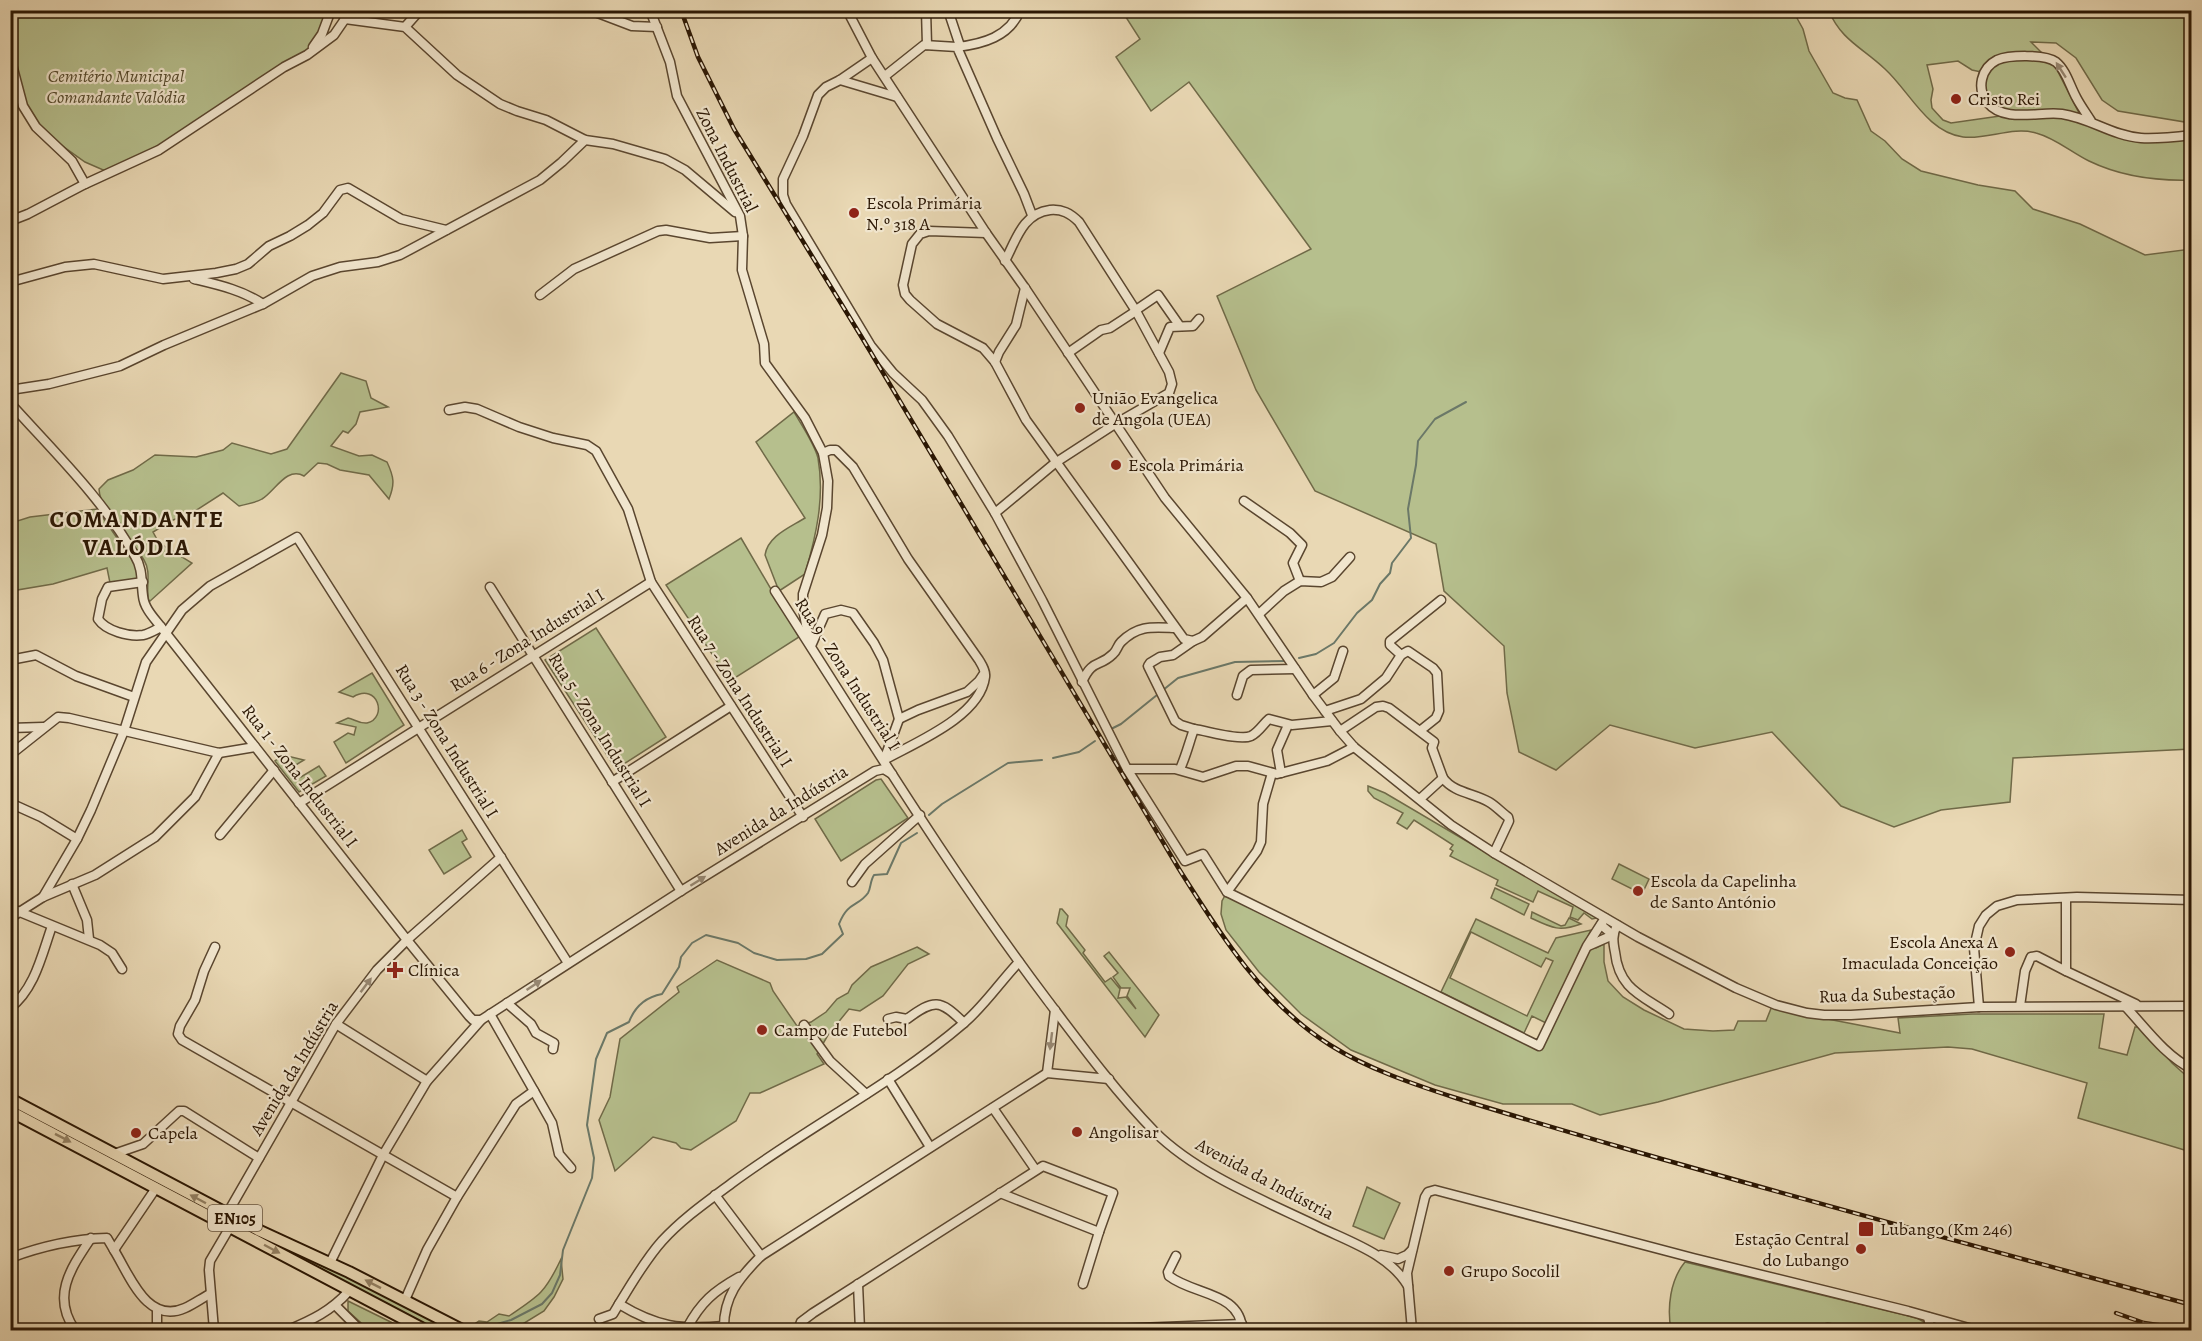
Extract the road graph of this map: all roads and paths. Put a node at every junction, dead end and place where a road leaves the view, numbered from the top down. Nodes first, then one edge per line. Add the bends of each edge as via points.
1 (331, 10) edge
2 (420, 10) edge
3 (590, 10) edge
4 (616, 10) edge
5 (650, 10) edge
6 (847, 10) edge
7 (926, 10) edge
8 (948, 10) edge
9 (1020, 10) edge
10 (343, 15) edge
11 (606, 18) junction
12 (405, 27) junction
13 (657, 27) junction
14 (927, 45) junction
15 (958, 46) junction
16 (307, 55) junction
17 (10, 57) edge
18 (872, 58) junction
19 (885, 76) junction
20 (840, 80) junction
21 (897, 97) junction
22 (2091, 121) junction
23 (2192, 135) edge
24 (585, 140) junction
25 (85, 184) junction
26 (1032, 215) junction
27 (740, 216) junction
28 (10, 221) edge
29 (447, 230) junction
30 (986, 233) junction
31 (743, 236) junction
32 (1005, 261) junction
33 (188, 277) junction
34 (10, 282) edge
35 (1025, 288) junction
36 (540, 295) dead end
37 (263, 304) junction
38 (1136, 310) junction
39 (1200, 319) dead end
40 (1179, 326) junction
41 (1068, 353) junction
42 (1159, 353) junction
43 (995, 362) junction
44 (10, 390) edge
45 (10, 403) edge
46 (449, 410) dead end
47 (1115, 424) junction
48 (823, 453) junction
49 (1055, 463) junction
50 (1244, 501) dead end
51 (995, 513) junction
52 (1350, 558) dead end
53 (1300, 581) junction
54 (143, 582) junction
55 (651, 582) junction
56 (490, 587) dead end
57 (775, 591) dead end
58 (1247, 598) junction
59 (1441, 600) dead end
60 (1259, 614) junction
61 (1174, 628) junction
62 (164, 631) junction
63 (1193, 641) junction
64 (811, 646) junction
65 (1343, 651) dead end
66 (533, 656) junction
67 (1401, 656) junction
68 (10, 660) edge
69 (1295, 669) junction
70 (984, 672) junction
71 (1082, 682) junction
72 (1237, 695) dead end
73 (1313, 695) junction
74 (134, 697) junction
75 (730, 706) junction
76 (1325, 711) junction
77 (899, 719) junction
78 (1332, 721) junction
79 (1288, 725) junction
80 (44, 727) junction
81 (10, 728) edge
82 (419, 728) junction
83 (1194, 729) junction
84 (1420, 730) junction
85 (124, 731) junction
86 (1340, 731) junction
87 (255, 747) junction
88 (1354, 747) junction
89 (219, 753) junction
90 (10, 756) edge
91 (884, 760) junction
92 (1127, 769) junction
93 (1180, 769) junction
94 (274, 770) junction
95 (1277, 773) junction
96 (893, 774) junction
97 (1443, 778) junction
98 (612, 782) junction
99 (1420, 799) junction
100 (10, 803) edge
101 (299, 803) junction
102 (920, 815) junction
103 (803, 817) junction
104 (220, 835) dead end
105 (77, 839) junction
106 (1494, 853) junction
107 (501, 857) junction
108 (852, 882) dead end
109 (72, 884) junction
110 (681, 891) junction
111 (1227, 892) junction
112 (43, 897) junction
113 (2066, 898) junction
114 (2192, 900) edge
115 (15, 910) edge
116 (10, 918) edge
117 (1603, 921) junction
118 (1617, 925) junction
119 (52, 926) junction
120 (1613, 935) junction
121 (89, 939) junction
122 (407, 940) junction
123 (1587, 946) junction
124 (215, 947) dead end
125 (1019, 962) junction
126 (568, 963) junction
127 (122, 969) dead end
128 (2066, 971) junction
129 (507, 1003) junction
130 (2124, 1005) junction
131 (2139, 1005) junction
132 (2020, 1006) junction
133 (2192, 1006) edge
134 (1979, 1007) junction
135 (10, 1008) edge
136 (1055, 1010) junction
137 (489, 1014) junction
138 (1669, 1014) dead end
139 (888, 1019) dead end
140 (481, 1020) junction
141 (964, 1023) junction
142 (336, 1024) junction
143 (804, 1025) dead end
144 (553, 1049) dead end
145 (2192, 1068) edge
146 (1047, 1072) junction
147 (888, 1079) junction
148 (1109, 1079) junction
149 (427, 1081) junction
150 (534, 1090) junction
151 (866, 1094) junction
152 (10, 1099) edge
153 (292, 1103) junction
154 (993, 1108) junction
155 (10, 1112) edge
156 (930, 1147) junction
157 (114, 1154) junction
158 (383, 1155) junction
159 (259, 1158) junction
160 (571, 1168) dead end
161 (1035, 1169) junction
162 (156, 1188) junction
163 (1000, 1192) junction
164 (715, 1195) junction
165 (457, 1197) junction
166 (227, 1214) junction
167 (230, 1227) junction
168 (1099, 1232) junction
169 (91, 1238) junction
170 (114, 1250) junction
171 (1367, 1250) junction
172 (1412, 1250) junction
173 (761, 1256) junction
174 (1176, 1256) dead end
175 (10, 1258) edge
176 (330, 1263) junction
177 (741, 1276) junction
178 (858, 1284) junction
179 (1083, 1284) dead end
180 (1408, 1286) junction
181 (350, 1291) junction
182 (210, 1294) junction
183 (405, 1300) junction
184 (619, 1304) junction
185 (336, 1306) junction
186 (157, 1310) junction
187 (1928, 1317) junction
188 (599, 1319) dead end
189 (1959, 1325) junction
190 (1242, 1327) edge
191 (687, 1328) junction
192 (724, 1328) edge
193 (75, 1330) edge
194 (157, 1330) edge
195 (214, 1330) edge
196 (288, 1330) edge
197 (360, 1330) edge
198 (425, 1330) edge
199 (462, 1330) edge
200 (798, 1330) edge
201 (860, 1330) edge
202 (1086, 1330) edge
203 (1412, 1330) edge
204 (1819, 1330) edge
205 (1842, 1330) edge
206 (1931, 1330) edge
207 (1951, 1330) edge
208 (1976, 1330) edge

1 - 16 street via 322,34
2 - 12 street
3 - 11 street
4 - 11 street
5 - 13 street, Zona Industrial
6 - 18 street, Rua da Subestação
7 - 14 street
8 - 15 street
9 - 15 street via 1009,28 995,37 978,45
10 - 12 street
10 - 16 street via 334,35
11 - 13 street via 632,26
12 - 24 street via 482,93
13 - 27 street, Zona Industrial via 677,96
14 - 15 street
14 - 19 street
15 - 26 street
16 - 25 street via 159,150
17 - 25 street via 23,106 36,127 72,161
18 - 19 street, Rua da Subestação
18 - 20 street
19 - 21 street, Rua da Subestação
20 - 21 street
20 - 51 street via 819,94 783,179 786,204 871,346 893,374 922,400
21 - 30 street, Rua da Subestação
22 -> 22 street via 2063,70 2046,57 2000,59 1992,63 1982,79 1981,88 1988,104 2003,113 2063,114
22 - 23 street via 2140,138
24 - 27 street via 665,159 685,170
24 - 29 street via 540,180
25 - 28 street
26 - 32 street
26 - 38 street via 1056,209 1072,215
27 - 31 street, Zona Industrial
29 - 33 street via 401,219 348,188 340,190 308,225 269,246 248,264
29 - 37 street via 400,255 312,276
30 - 32 street, Rua da Subestação
30 - 43 street via 920,234 912,244 903,285 910,300 937,324 983,348
31 - 36 street via 710,238 658,231 573,269
31 - 48 street, Zona Industrial via 742,270 764,344 765,363 792,398
32 - 35 street, Rua da Subestação
33 - 34 street via 163,279 94,264 65,267
33 - 37 street via 248,294
35 - 41 street, Rua da Subestação
35 - 43 street via 1016,325
37 - 44 street via 120,366
38 - 40 street via 1158,295
38 - 41 street
38 - 42 street
39 - 40 street via 1193,326
40 - 42 street via 1170,327
41 - 47 street, Rua da Subestação
42 - 47 street via 1172,378 1169,393
43 - 49 street
45 - 54 street, Rua 1 - Zona Industrial I via 100,506 137,559
46 - 55 street, Rua 7 - Zona Industrial I via 477,409 596,451 628,509
47 - 49 street
47 - 58 street, Rua da Subestação via 1187,526
48 - 64 street, Zona Industrial via 827,508 803,594
48 - 70 street via 836,450 853,467 908,559
49 - 51 street
49 - 61 street
50 - 53 street via 1302,545 1293,563
51 - 71 street
52 - 53 street via 1327,580
53 - 60 street
54 - 62 street, Rua 1 - Zona Industrial I via 145,606
54 - 62 street via 108,587 98,619 126,635
55 - 66 street, Rua 6 - Zona Industrial I
55 - 75 street, Rua 7 - Zona Industrial I
56 - 66 street, Rua 5 - Zona Industrial I
57 - 64 street, Rua 9 - Zona Industrial I
58 - 60 street, Rua da Subestação
58 - 63 street
59 - 67 street via 1390,641
60 - 69 street, Rua da Subestação
61 - 63 street via 1184,639
61 - 71 street via 1139,629 1120,642 1114,654 1089,668
62 - 74 street via 146,662
62 - 82 street, Rua 3 - Zona Industrial I via 210,586 297,537
62 - 87 street, Rua 1 - Zona Industrial I
63 - 83 street via 1148,666 1175,721
64 - 77 street via 825,614 841,610 853,613 883,660
64 - 91 street, Rua 9 - Zona Industrial I
65 - 73 street via 1334,678
66 - 82 street, Rua 6 - Zona Industrial I
66 - 98 street, Rua 5 - Zona Industrial I
67 - 76 street via 1386,678 1361,699
67 - 84 street via 1408,651 1437,673 1439,711
68 - 74 street via 36,655 76,676
69 - 72 street via 1251,670 1243,676
69 - 73 street, Rua da Subestação
70 - 77 street via 967,692
70 - 91 street via 982,688 963,713
71 - 92 street
73 - 76 street, Rua da Subestação
74 - 85 street
75 - 98 street
75 - 103 street, Rua 7 - Zona Industrial I
76 - 78 street, Rua da Subestação
77 - 91 street
78 - 79 street
78 - 86 street, Rua da Subestação
79 - 83 street via 1269,719 1254,735 1241,739
79 - 95 street via 1277,750
80 - 81 street
80 - 85 street via 58,717 69,717
80 - 90 street
82 - 101 street, Rua 6 - Zona Industrial I
82 - 107 street, Rua 3 - Zona Industrial I
83 - 93 street
84 - 86 street via 1383,706
84 - 97 street via 1434,742 1432,748
85 - 89 street
85 - 105 street
86 - 88 street, Rua da Subestação
87 - 89 street
87 - 94 street, Rua 1 - Zona Industrial I
88 - 95 street via 1327,761
88 - 99 street, Rua da Subestação
89 - 109 street via 195,797 155,837 95,875
91 - 96 street, Rua 9 - Zona Industrial I
92 - 93 street
92 - 111 street via 1185,861 1203,854
93 - 95 street via 1203,777 1236,766
94 - 101 street, Rua 1 - Zona Industrial I
94 - 104 street
95 - 111 street via 1263,804 1262,842
96 - 102 street, Avenida da Indústria
96 - 103 street, Avenida da Indústria via 875,771
97 - 99 street
97 - 106 street via 1456,789 1489,802 1508,818
98 - 110 street, Rua 5 - Zona Industrial I
99 - 106 street, Rua da Subestação
100 - 105 street
101 - 122 street, Rua 1 - Zona Industrial I
102 - 108 street via 865,864
102 - 125 street, Avenida da Indústria
110 -> 103 street, Avenida da Indústria
105 - 112 street
106 - 117 street, Rua da Subestação
107 - 122 street, Avenida da Indústria
107 - 126 street, Rua 3 - Zona Industrial I
109 - 112 street
109 - 121 street via 87,920
110 - 126 street, Avenida da Indústria
111 - 123 street via 1539,1046
112 - 115 street
113 - 114 street
113 - 128 street
113 - 134 street via 2017,900 1997,906 1986,915 1974,948
115 - 116 street
115 - 119 street
117 - 118 street, Rua da Subestação
117 - 120 street
117 - 123 street
118 - 120 street
118 - 134 street, Rua da Subestação via 1736,988 1807,1013 1824,1016
119 - 121 street
119 - 135 street via 30,984
120 - 123 street
120 - 138 street via 1623,980
121 - 127 street via 107,949
122 - 140 street via 469,1016
142 -> 122 street, Avenida da Indústria via 377,970
124 - 153 street via 178,1034 182,1040
125 - 136 street, Avenida da Indústria
125 - 141 street
129 -> 126 street, Avenida da Indústria
128 - 131 street
128 - 132 street via 2037,956 2031,957
129 - 137 street, Avenida da Indústria
129 - 144 street via 536,1032 554,1043
130 - 131 street, Rua da Subestação
130 - 132 street, Rua da Subestação
130 - 145 street via 2169,1053
131 - 133 street, Rua da Subestação
132 - 134 street, Rua da Subestação
136 -> 146 street
136 - 148 street, Avenida da Indústria
137 - 140 street, Avenida da Indústria
137 - 150 street
139 - 141 street via 907,1019 940,1004
140 - 149 street, Avenida da Indústria
141 - 147 street
142 - 149 street
142 - 153 street, Avenida da Indústria
143 - 151 street via 826,1056
146 - 148 street
146 - 154 street
147 - 151 street
147 - 156 street
148 - 171 street, Avenida da Indústria via 1157,1133 1192,1162
149 - 158 street, Avenida da Indústria
150 - 160 street via 552,1123 559,1154
150 - 165 street via 516,1104
151 - 164 street
152 - 157 main road, EN105
153 - 158 street
153 - 159 street, Avenida da Indústria
154 - 156 street
154 - 161 street
155 -> 162 main road, EN105
156 - 173 street
157 - 159 street via 143,1144 178,1111 184,1111
166 -> 157 main road, EN105
158 - 165 street
158 - 176 street, Avenida da Indústria
159 - 166 street, Avenida da Indústria
161 - 163 street
161 - 168 street via 1043,1166 1113,1193
162 - 167 main road, EN105
162 - 170 street
163 - 168 street
163 - 178 street
164 - 173 street
164 - 184 street via 662,1241
165 - 183 street
166 - 176 main road, EN105
167 -> 181 main road, EN105
167 - 182 street via 210,1261
168 - 179 street
169 - 170 street via 106,1238
169 - 175 street via 42,1246
169 - 193 street via 70,1269 63,1298
170 - 186 street via 150,1306
171 - 172 street, Avenida da Indústria via 1398,1260
171 - 180 street, Avenida da Indústria via 1392,1265
172 - 180 street
172 - 187 street via 1425,1197 1435,1190
173 - 177 street
174 - 190 street via 1168,1272 1170,1276 1229,1302
183 -> 176 main road, EN105
177 - 191 street via 708,1298
177 - 192 street via 726,1307
178 - 200 street via 801,1322
178 - 201 street
180 - 203 street
181 - 185 street
181 - 198 main road, EN105
182 - 186 street via 184,1309
182 - 195 street
183 - 199 main road, EN105
184 - 188 street via 613,1314
184 - 191 street via 647,1320
185 - 196 street
185 - 197 street
186 - 194 street
187 - 189 street
187 - 206 street
189 - 207 street
189 - 208 street
190 - 202 street
191 - 192 street
204 - 205 street

